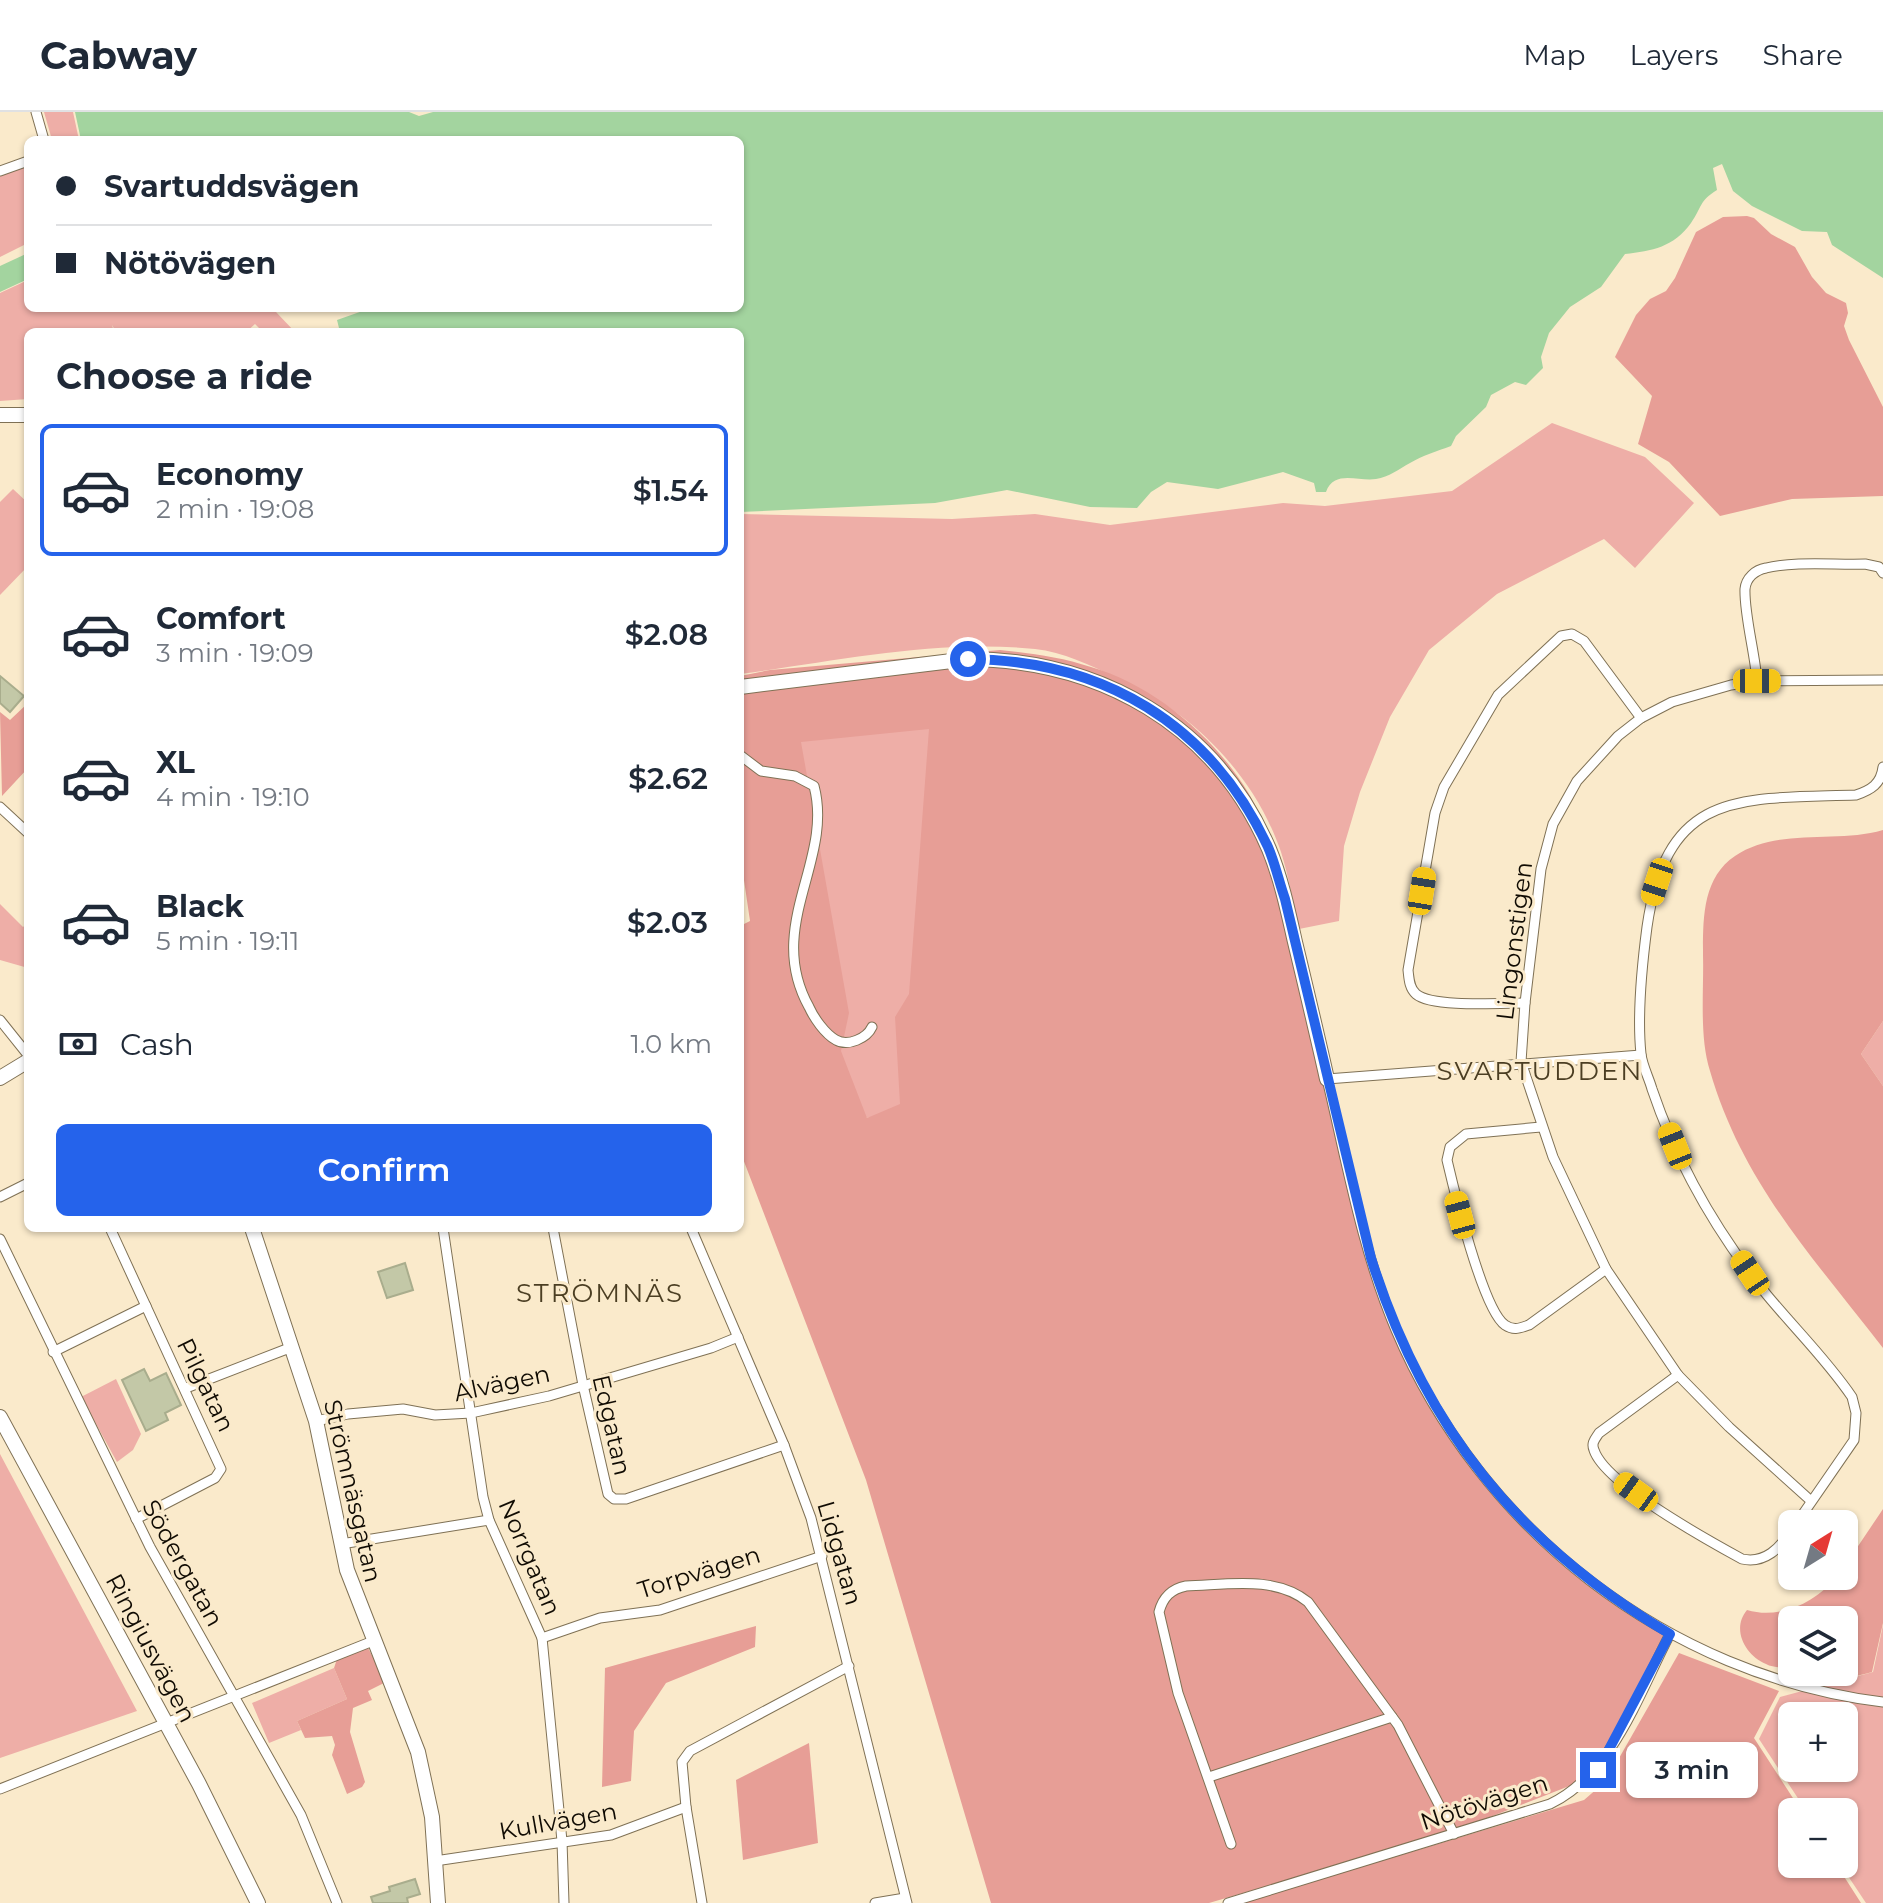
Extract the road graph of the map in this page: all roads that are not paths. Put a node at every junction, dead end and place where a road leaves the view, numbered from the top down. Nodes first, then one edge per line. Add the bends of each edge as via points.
1 (36, 112) edge
2 (43, 136) edge
3 (24, 162) edge
4 (0, 171) edge
5 (0, 415) edge
6 (24, 415) edge
7 (1883, 573) edge
8 (1883, 680) edge
9 (1757, 681) junction
10 (744, 686) edge
11 (1641, 718) junction
12 (744, 758) edge
13 (1883, 767) edge
14 (0, 807) edge
15 (24, 829) edge
16 (1525, 1003) junction
17 (0, 1020) edge
18 (872, 1027) dead end
19 (24, 1050) edge
20 (1641, 1055) junction
21 (1521, 1062) junction
22 (24, 1063) edge
23 (0, 1078) edge
24 (1327, 1079) junction
25 (1541, 1127) junction
26 (24, 1185) edge
27 (0, 1197) edge
28 (112, 1232) edge
29 (253, 1232) edge
30 (444, 1232) edge
31 (554, 1232) edge
32 (693, 1232) edge
33 (0, 1239) edge
34 (1606, 1269) junction
35 (146, 1306) junction
36 (738, 1337) junction
37 (292, 1347) junction
38 (53, 1352) junction
39 (1678, 1375) junction
40 (583, 1385) junction
41 (186, 1388) junction
42 (471, 1413) junction
43 (0, 1417) edge
44 (316, 1421) junction
45 (784, 1445) junction
46 (1810, 1500) junction
47 (1804, 1510) edge
48 (136, 1519) junction
49 (489, 1520) junction
50 (341, 1544) junction
51 (1778, 1547) edge
52 (822, 1556) junction
53 (1670, 1634) junction
54 (542, 1638) junction
55 (373, 1641) junction
56 (849, 1666) junction
57 (234, 1698) junction
58 (1883, 1702) edge
59 (1392, 1717) junction
60 (165, 1723) junction
61 (1209, 1777) junction
62 (0, 1789) edge
63 (686, 1807) junction
64 (1454, 1834) junction
65 (562, 1841) junction
66 (1231, 1844) dead end
67 (435, 1861) junction
68 (906, 1900) edge
69 (258, 1903) edge
70 (337, 1903) edge
71 (438, 1903) edge
72 (564, 1903) edge
73 (702, 1903) edge
74 (875, 1903) edge
75 (1228, 1903) edge

1 - 2 street
3 - 4 street
5 - 6 street
7 - 9 street via 1865,564 1767,568 1751,576 1745,585 1746,607
8 - 9 street, Lingonstigen
9 - 11 street, Lingonstigen via 1703,691
10 - 24 street via 995,659 1092,679 1151,709 1228,779 1269,850
11 - 16 street, Lingonstigen via 1597,756 1553,824 1536,899
11 - 16 street via 1584,641 1572,634 1561,636 1498,695 1444,787 1408,970 1412,989 1435,1000
12 - 18 street via 761,771 795,776 814,786 816,820 791,952 794,971 812,1014 833,1039 858,1040
13 - 20 street via 1875,786 1856,795 1731,804 1711,810 1677,838 1651,899
14 - 15 street
16 - 21 street, Lingonstigen
17 - 19 street
20 - 21 street
20 - 46 street via 1675,1146 1713,1218 1750,1273 1852,1397 1854,1440
21 - 24 street
21 - 25 street, Lingonstigen
22 - 23 street
24 - 53 street via 1383,1296 1437,1409 1519,1519 1559,1557
25 - 34 street, Lingonstigen
25 - 34 street via 1466,1134 1450,1147 1447,1160 1467,1240 1495,1311 1507,1327 1529,1325
26 - 27 street
28 - 35 street, Pilgatan
29 - 37 street, Strömnäsgatan
30 - 42 street, Norrgatan
31 - 40 street, Edgatan
32 - 36 street, Lidgatan
33 - 38 street, Södergatan
34 - 39 street, Lingonstigen
35 - 38 street
35 - 41 street, Pilgatan
36 - 40 street, Alvägen
36 - 45 street, Lidgatan
37 - 41 street
37 - 44 street, Strömnäsgatan
38 - 48 street, Södergatan
39 - 46 street, Lingonstigen
39 - 51 street via 1599,1433 1593,1441 1598,1458 1621,1482 1742,1559 1764,1558
40 - 42 street, Alvägen
40 - 45 street, Edgatan via 604,1484 614,1499
41 - 48 street, Pilgatan via 217,1456 219,1474
42 - 44 street, Alvägen via 435,1415 403,1409
42 - 49 street, Norrgatan
43 - 60 street, Ringiusvägen
44 - 50 street, Strömnäsgatan
45 - 52 street, Lidgatan
46 - 47 street
48 - 57 street, Södergatan
49 - 50 street
49 - 54 street, Norrgatan
50 - 55 street, Strömnäsgatan
52 - 54 street, Torpvägen via 660,1610 600,1618
52 - 56 street, Lidgatan
53 - 58 street via 1772,1677
53 - 64 street, Nötövägen via 1610,1750 1589,1779 1550,1804
54 - 65 street, Norrgatan
55 - 57 street
55 - 67 street, Strömnäsgatan via 418,1752
56 - 63 street via 690,1751 682,1762
56 - 68 street, Lidgatan
57 - 60 street
57 - 70 street, Södergatan via 301,1815
59 - 61 street
59 - 61 street via 1315,1608 1294,1592 1263,1585 1178,1588 1167,1595 1159,1612 1178,1693
59 - 64 street
60 - 62 street
60 - 69 street, Ringiusvägen
61 - 66 street
63 - 65 street, Kullvägen via 611,1835
63 - 73 street
64 - 75 street, Nötövägen
65 - 67 street, Kullvägen
65 - 72 street, Norrgatan
67 - 71 street, Strömnäsgatan
68 - 74 street

